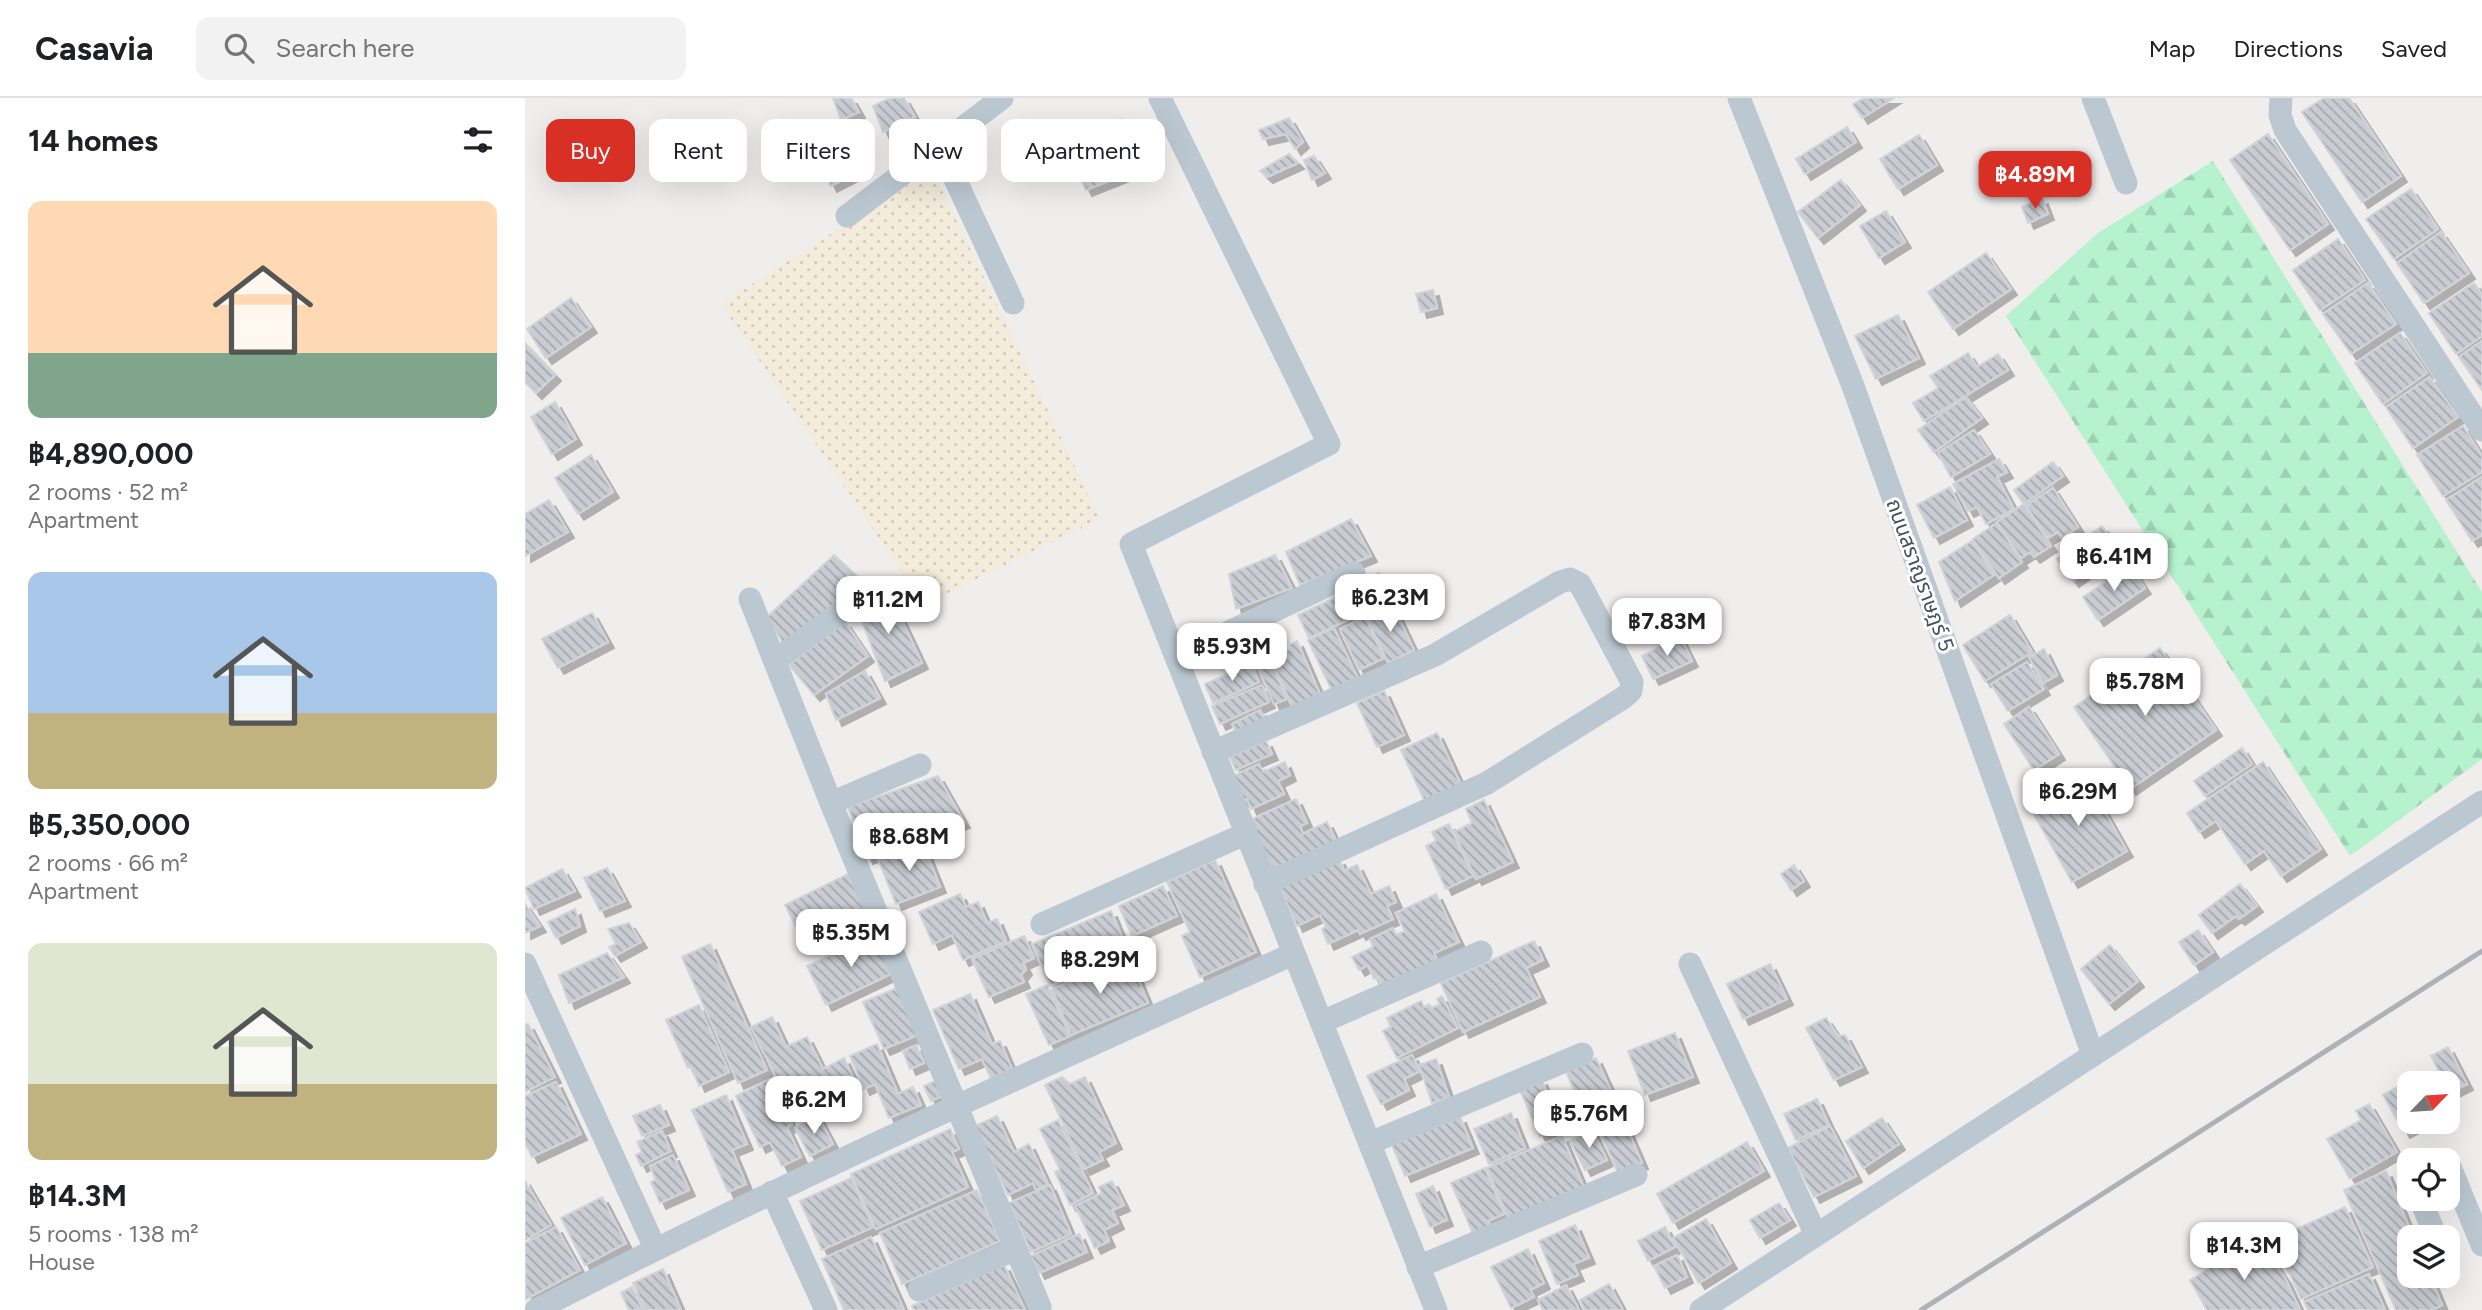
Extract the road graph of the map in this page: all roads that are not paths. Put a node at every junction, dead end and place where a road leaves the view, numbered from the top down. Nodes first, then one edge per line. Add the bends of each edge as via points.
1 (1002, 98) edge
2 (1160, 98) edge
3 (1739, 98) edge
4 (2093, 98) edge
5 (2281, 98) edge
6 (975, 119) edge
7 (893, 182) edge
8 (956, 182) edge
9 (2126, 183) dead end
10 (848, 216) dead end
11 (1013, 303) dead end
12 (2482, 430) edge
13 (1355, 573) dead end
14 (750, 599) dead end
15 (848, 607) dead end
16 (1176, 657) junction
17 (776, 660) junction
18 (1213, 752) junction
19 (920, 765) dead end
20 (2482, 802) edge
21 (831, 803) junction
22 (1245, 834) junction
23 (1265, 884) junction
24 (1042, 924) dead end
25 (1481, 952) dead end
26 (1293, 954) junction
27 (525, 964) edge
28 (1690, 964) dead end
29 (1322, 1022) junction
30 (1582, 1054) dead end
31 (2093, 1055) junction
32 (956, 1105) junction
33 (1370, 1143) junction
34 (1636, 1174) dead end
35 (772, 1192) junction
36 (2460, 1202) edge
37 (1816, 1235) junction
38 (2482, 1245) edge
39 (655, 1248) junction
40 (1016, 1249) junction
41 (1418, 1267) junction
42 (919, 1290) dead end
43 (1040, 1307) dead end
44 (536, 1310) edge
45 (826, 1310) edge
46 (1436, 1310) edge
47 (1701, 1310) edge

1 - 6 street
2 - 16 street via 1329,444 1131,544
3 - 31 street, ถนนสราญราษฎร์ 5 via 1853,386
4 - 9 street
5 - 12 street via 2285,130
7 - 10 street
8 - 11 street
13 - 16 street
14 - 17 street
15 - 17 street
16 - 18 street
17 - 21 street
18 - 22 street
18 - 23 street via 1435,655 1570,579 1580,584 1632,682 1631,691 1623,698 1487,783
19 - 21 street
20 - 31 street
21 - 32 street
22 - 23 street
22 - 24 street
23 - 26 street
25 - 29 street
26 - 29 street
26 - 32 street
27 - 39 street
28 - 37 street
29 - 33 street
30 - 33 street
31 - 37 street
32 - 35 street
32 - 40 street
33 - 41 street
34 - 41 street
35 - 39 street
35 - 45 street
36 - 38 street
37 - 47 street
39 - 44 street
40 - 42 street
40 - 43 street
41 - 46 street

